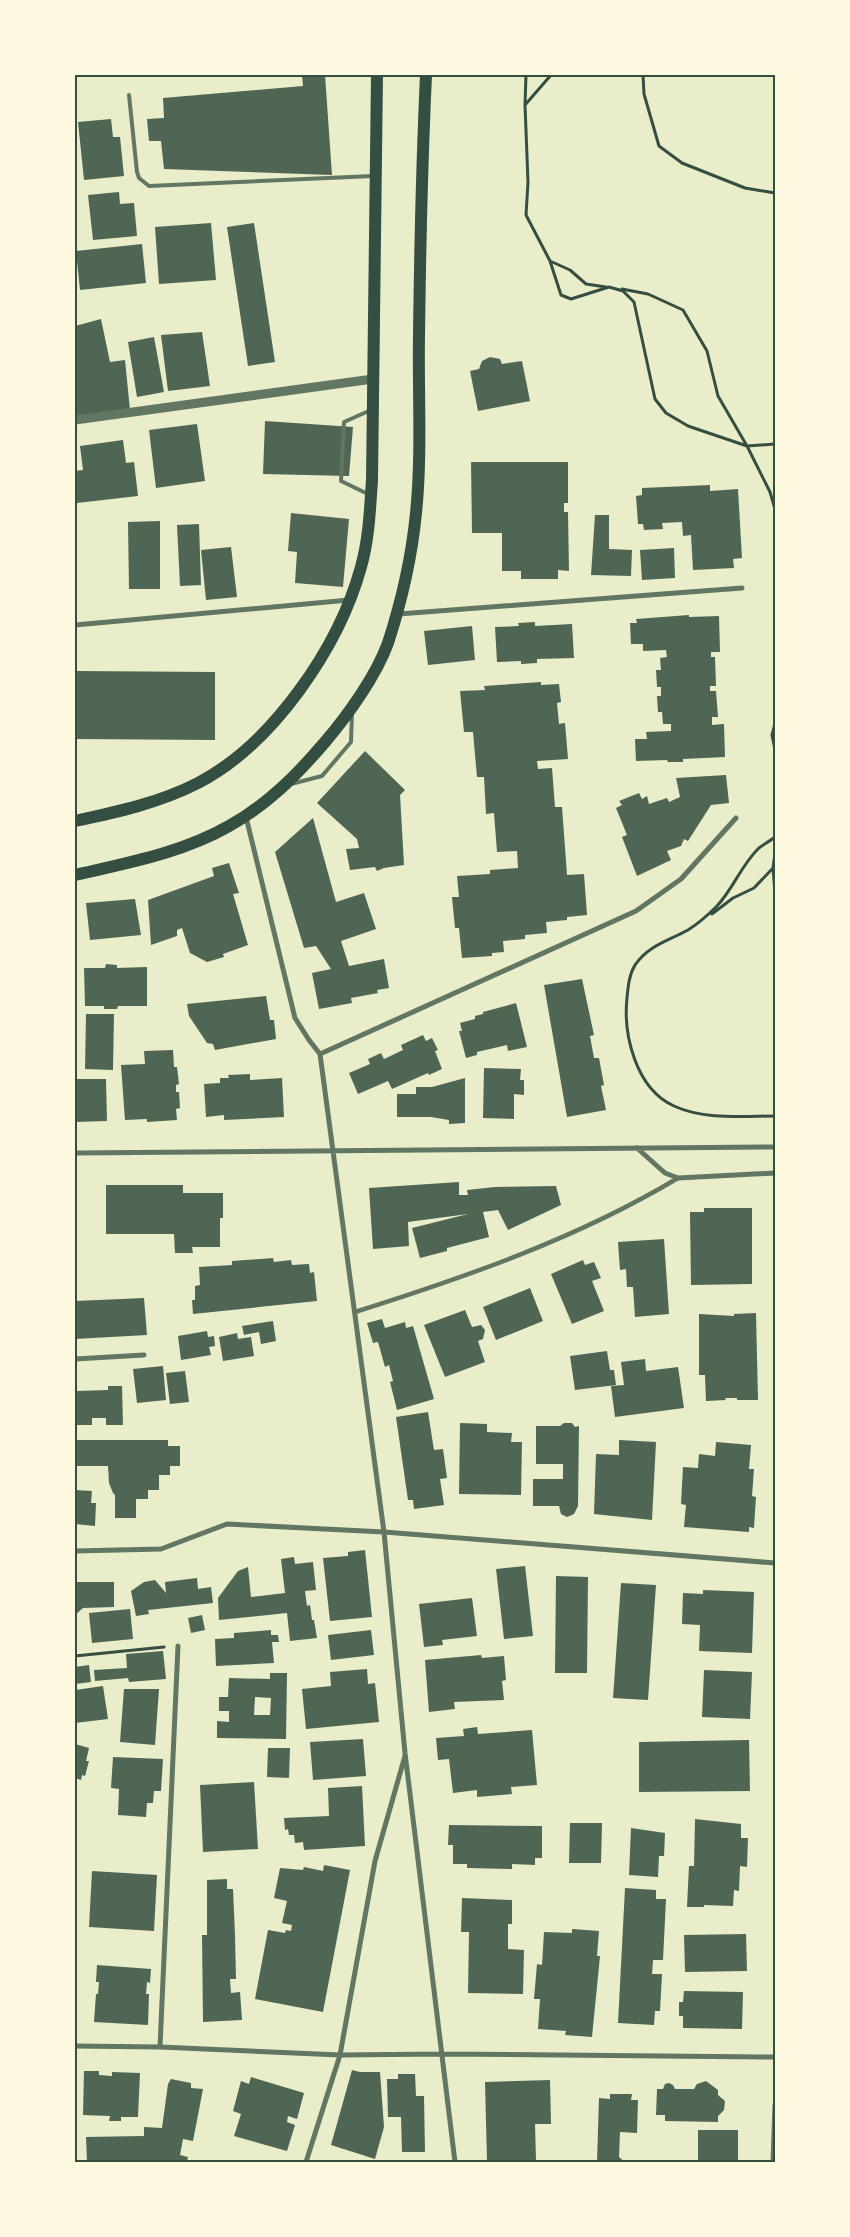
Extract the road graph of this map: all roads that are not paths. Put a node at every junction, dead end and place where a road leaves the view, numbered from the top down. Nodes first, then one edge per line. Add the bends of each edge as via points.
1 (377, 75) edge
2 (426, 75) edge
3 (129, 95) dead end
4 (376, 176) junction
5 (373, 379) junction
6 (373, 409) junction
7 (75, 420) edge
8 (371, 495) junction
9 (742, 588) dead end
10 (349, 600) junction
11 (396, 614) junction
12 (75, 625) edge
13 (352, 705) junction
14 (284, 786) junction
15 (246, 816) junction
16 (736, 818) dead end
17 (75, 821) edge
18 (75, 875) edge
19 (320, 1054) junction
20 (775, 1147) edge
21 (636, 1148) junction
22 (333, 1150) junction
23 (75, 1153) edge
24 (775, 1173) edge
25 (678, 1178) junction
26 (355, 1312) junction
27 (144, 1355) dead end
28 (75, 1359) edge
29 (384, 1532) junction
30 (75, 1551) edge
31 (775, 1563) edge
32 (178, 1646) road end
33 (405, 1754) junction
34 (75, 2046) edge
35 (160, 2047) junction
36 (442, 2054) junction
37 (340, 2055) junction
38 (775, 2057) edge
39 (775, 2105) edge
40 (306, 2162) edge
41 (455, 2162) edge
42 (772, 2162) edge

1 - 4 main road
2 - 11 main road via 416,513
3 - 4 lane via 137,172 149,186
4 - 5 main road
5 - 6 main road
5 - 7 street
6 - 8 main road
6 - 8 lane via 344,422 341,481
8 - 10 main road via 364,551
9 - 11 street
10 - 12 street
10 - 17 main road via 334,635 304,682 241,753 221,769 175,794
11 - 13 main road via 375,669
13 - 14 main road via 319,749
13 - 14 lane via 351,742 322,776
14 - 15 main road
15 - 18 main road via 200,841
15 - 19 street via 295,1018
16 - 19 street via 681,879 636,911
19 - 22 street
20 - 21 street
21 - 22 street
21 - 25 street via 665,1173
22 - 23 street
22 - 26 street
24 - 25 street
25 - 26 street via 636,1204 518,1256
26 - 29 street
27 - 28 street
29 - 30 street via 227,1524 161,1548
29 - 31 street
29 - 33 street
32 - 35 street
33 - 36 street
33 - 37 street via 375,1861
34 - 35 street
35 - 37 street
36 - 37 street
36 - 38 street
36 - 41 street
37 - 40 street
39 - 42 street

